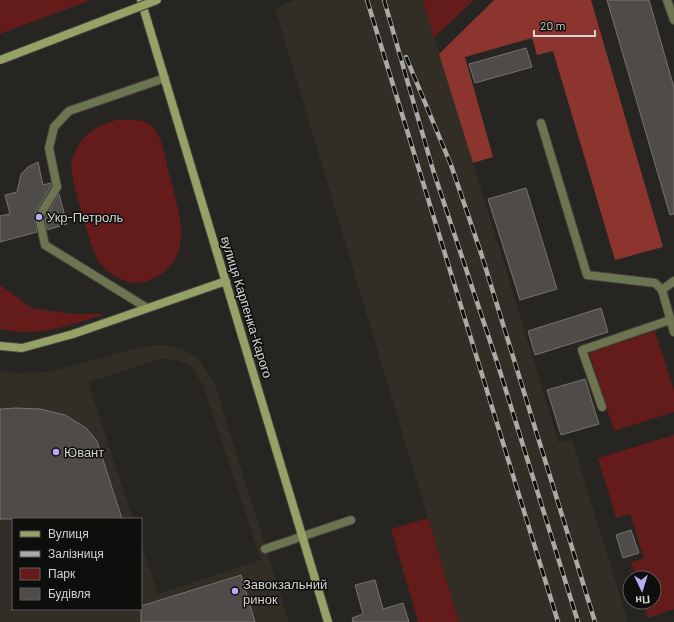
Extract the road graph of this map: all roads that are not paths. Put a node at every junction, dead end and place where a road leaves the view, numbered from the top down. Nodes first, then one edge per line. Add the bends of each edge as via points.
1 (141, 0) edge
2 (157, 0) edge
3 (668, 0) edge
4 (674, 20) edge
5 (0, 60) edge
6 (165, 78) junction
7 (541, 123) dead end
8 (226, 281) junction
9 (674, 281) edge
10 (662, 290) junction
11 (147, 308) junction
12 (670, 320) junction
13 (674, 332) edge
14 (0, 346) edge
15 (602, 407) dead end
16 (351, 520) dead end
17 (302, 537) junction
18 (265, 549) dead end
19 (328, 622) edge

1 - 6 main road, вулиця Карпенка-Карого
2 - 5 main road, bridge
3 - 4 lane
6 - 8 main road, вулиця Карпенка-Карого
6 - 11 lane via 69,111 54,127 49,148 57,187 39,217 45,245
7 - 10 lane via 587,275 655,284
8 - 11 main road
8 - 17 main road, вулиця Карпенка-Карого
9 - 10 lane
10 - 12 lane
11 - 14 main road via 73,334 22,348
12 - 13 lane
12 - 15 lane via 582,350
16 - 17 lane
17 - 18 lane
17 - 19 main road, вулиця Карпенка-Карого

